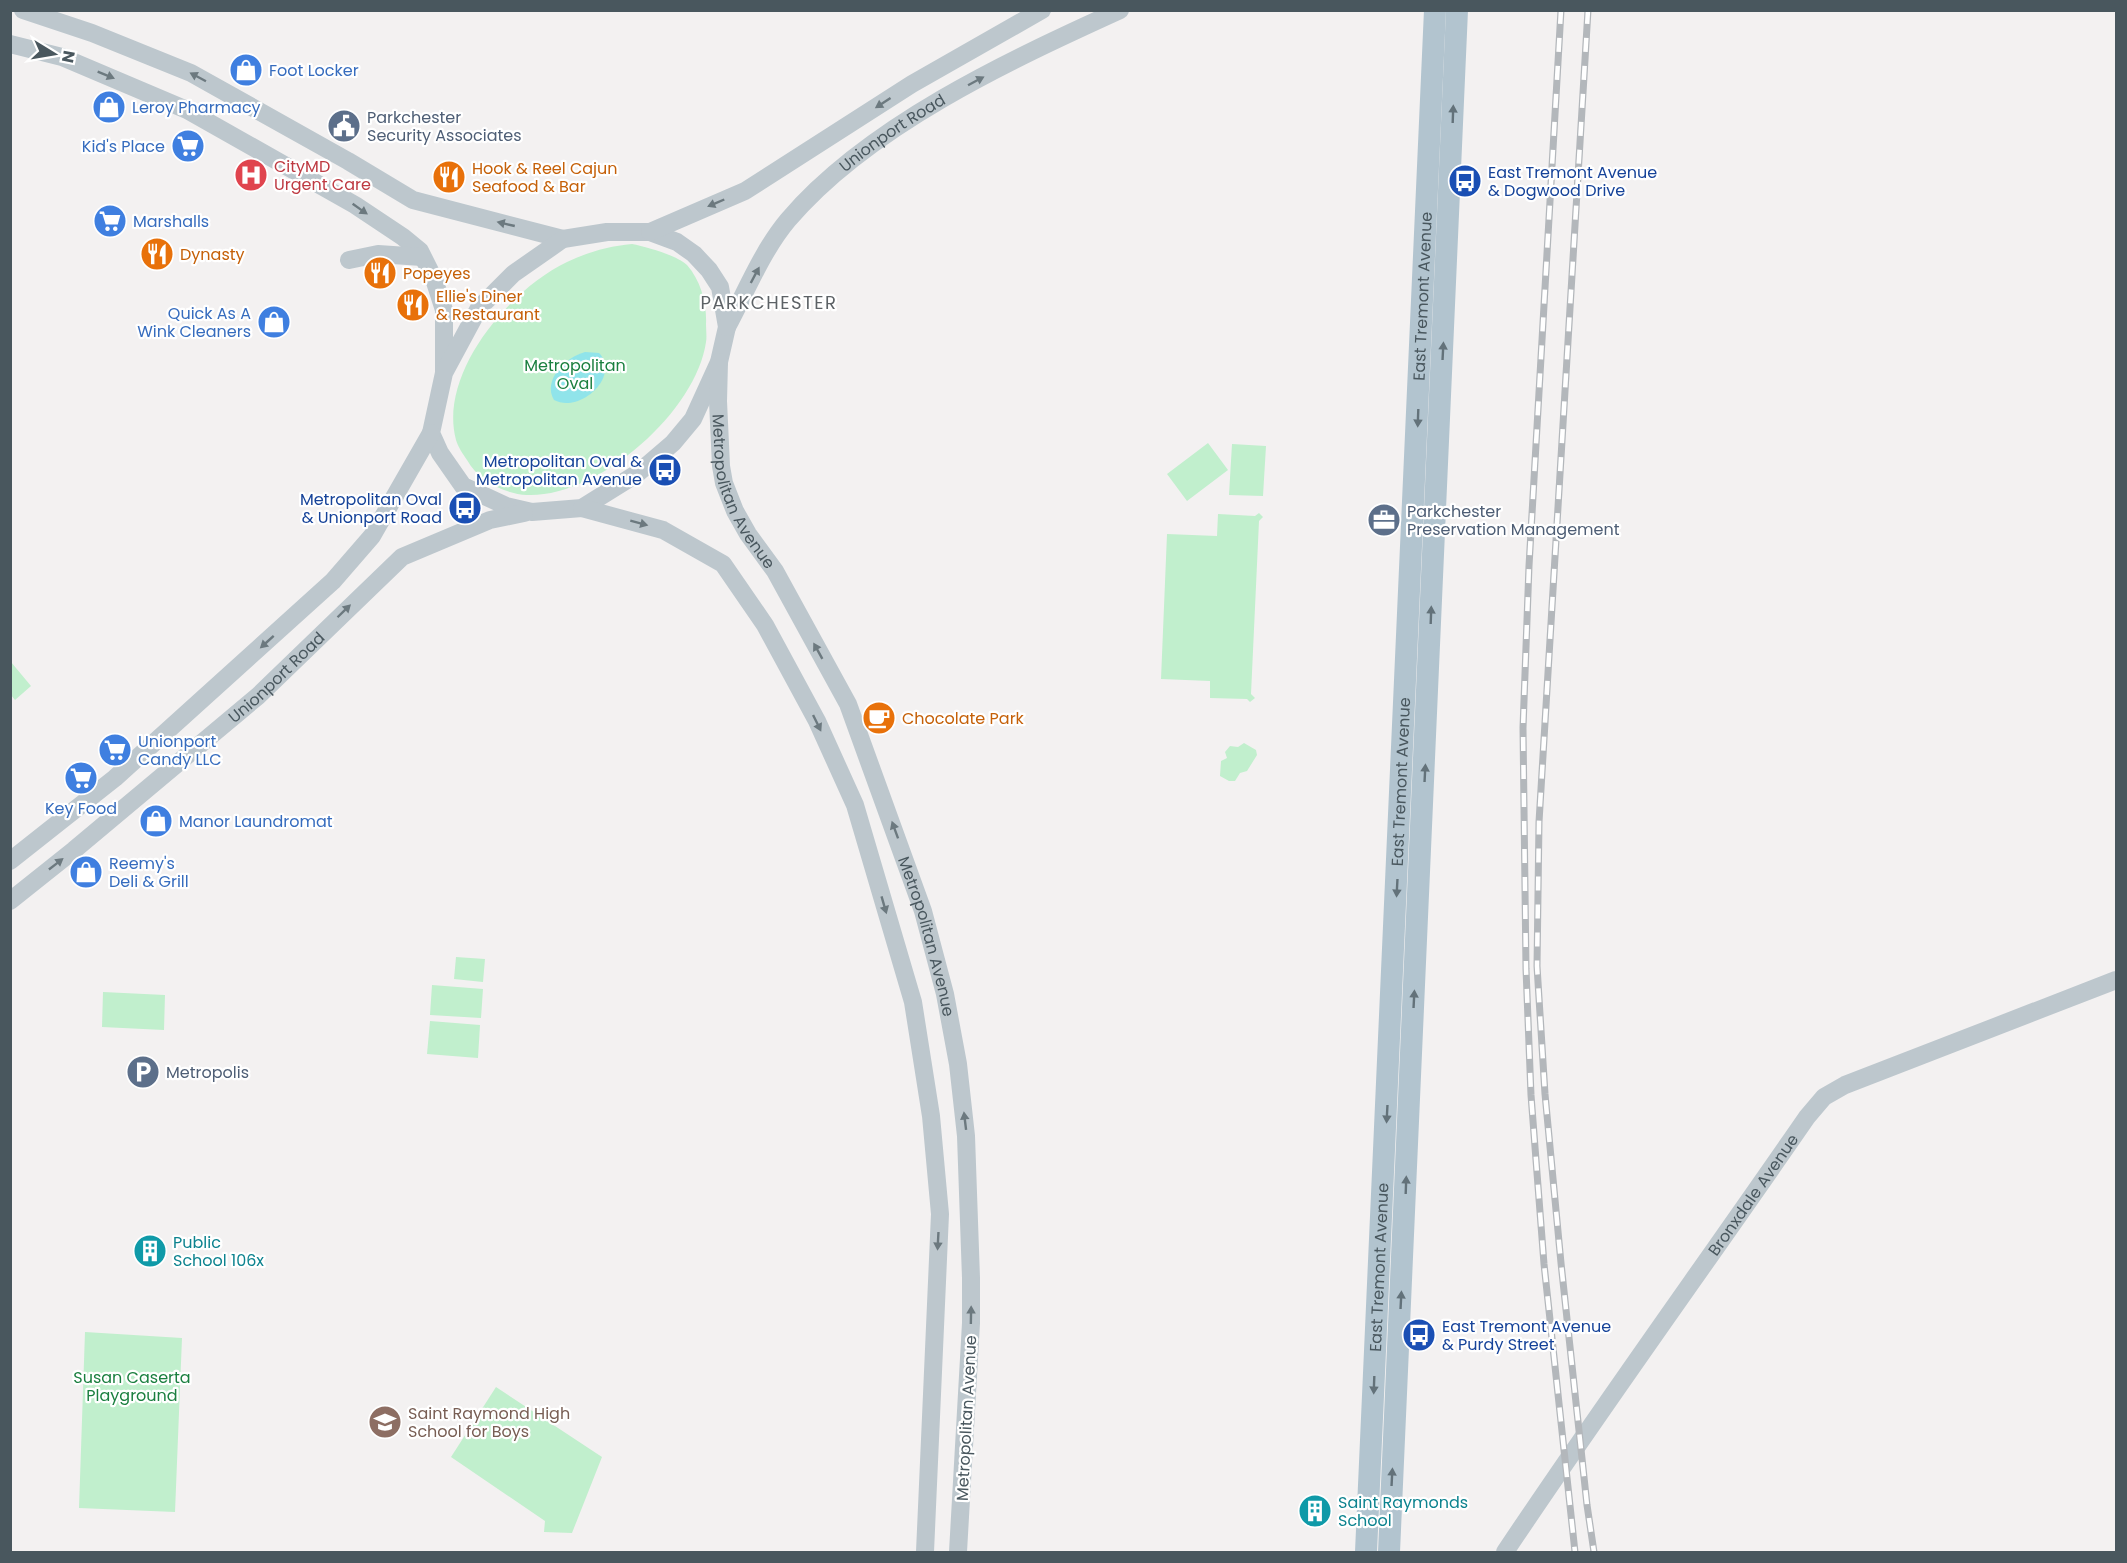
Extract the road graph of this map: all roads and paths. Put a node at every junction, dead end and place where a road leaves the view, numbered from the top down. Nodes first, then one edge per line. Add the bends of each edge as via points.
1 (23, 10) edge
2 (1042, 10) edge
3 (1120, 10) edge
4 (1436, 10) edge
5 (1457, 10) edge
6 (10, 44) edge
7 (912, 84) junction
8 (926, 108) junction
9 (650, 232) junction
10 (563, 239) junction
11 (422, 257) junction
12 (348, 260) dead end
13 (727, 327) junction
14 (719, 362) junction
15 (444, 373) junction
16 (431, 433) junction
17 (1427, 472) junction
18 (582, 508) junction
19 (532, 512) junction
20 (1423, 563) junction
21 (1407, 667) junction
22 (1429, 667) junction
23 (172, 728) junction
24 (191, 752) junction
25 (880, 791) junction
26 (854, 802) junction
27 (1411, 830) junction
28 (10, 861) edge
29 (10, 901) edge
30 (2116, 980) edge
31 (1400, 1057) junction
32 (970, 1208) junction
33 (939, 1209) junction
34 (925, 1552) edge
35 (958, 1552) edge
36 (1366, 1552) edge
37 (1389, 1552) edge
38 (1505, 1552) edge

10 -> 1 street via 413,200 191,73
2 - 7 street, Unionport Road
8 -> 3 street, Unionport Road via 1045,44
4 -> 17 main road, East Tremont Avenue
17 -> 5 main road, East Tremont Avenue
6 -> 11 street via 62,57 187,110 355,205 403,237
7 - 8 street
7 -> 9 street, Unionport Road via 745,191
13 -> 8 street, Unionport Road via 780,231 817,188
9 - 10 street via 607,232
9 - 13 street via 677,242 709,270 720,286
10 - 15 street via 513,274 479,308
11 - 12 street via 378,254
11 - 15 street via 444,310
13 - 14 street
14 - 18 street via 693,419 673,443 638,473
25 -> 14 street, Metropolitan Avenue via 848,704 775,571 731,502 721,466
15 - 16 street
16 - 19 street via 463,486 506,506
16 -> 23 street, Unionport Road via 372,536 333,581
17 - 20 main road, East Tremont Avenue
18 - 19 street
18 -> 26 street, Metropolitan Avenue via 663,530 723,564 765,625 817,721
24 -> 19 street, Unionport Road via 258,696 402,557 490,520
20 - 21 main road, East Tremont Avenue
22 -> 20 main road, East Tremont Avenue
21 - 22 main road
21 - 27 main road, East Tremont Avenue
27 -> 22 main road, East Tremont Avenue
23 - 24 street
23 - 28 street, Unionport Road
29 -> 24 street, Unionport Road
25 - 26 street
32 -> 25 street, Metropolitan Avenue via 959,1074 945,994 924,911
26 -> 33 street, Metropolitan Avenue via 913,1002 931,1116
27 - 31 main road, East Tremont Avenue
30 - 38 street, Bronxdale Avenue via 1845,1085 1824,1097
31 -> 36 main road, East Tremont Avenue
37 -> 31 main road, East Tremont Avenue
32 - 33 street
35 -> 32 street, Metropolitan Avenue via 971,1323
33 -> 34 street, Metropolitan Avenue

